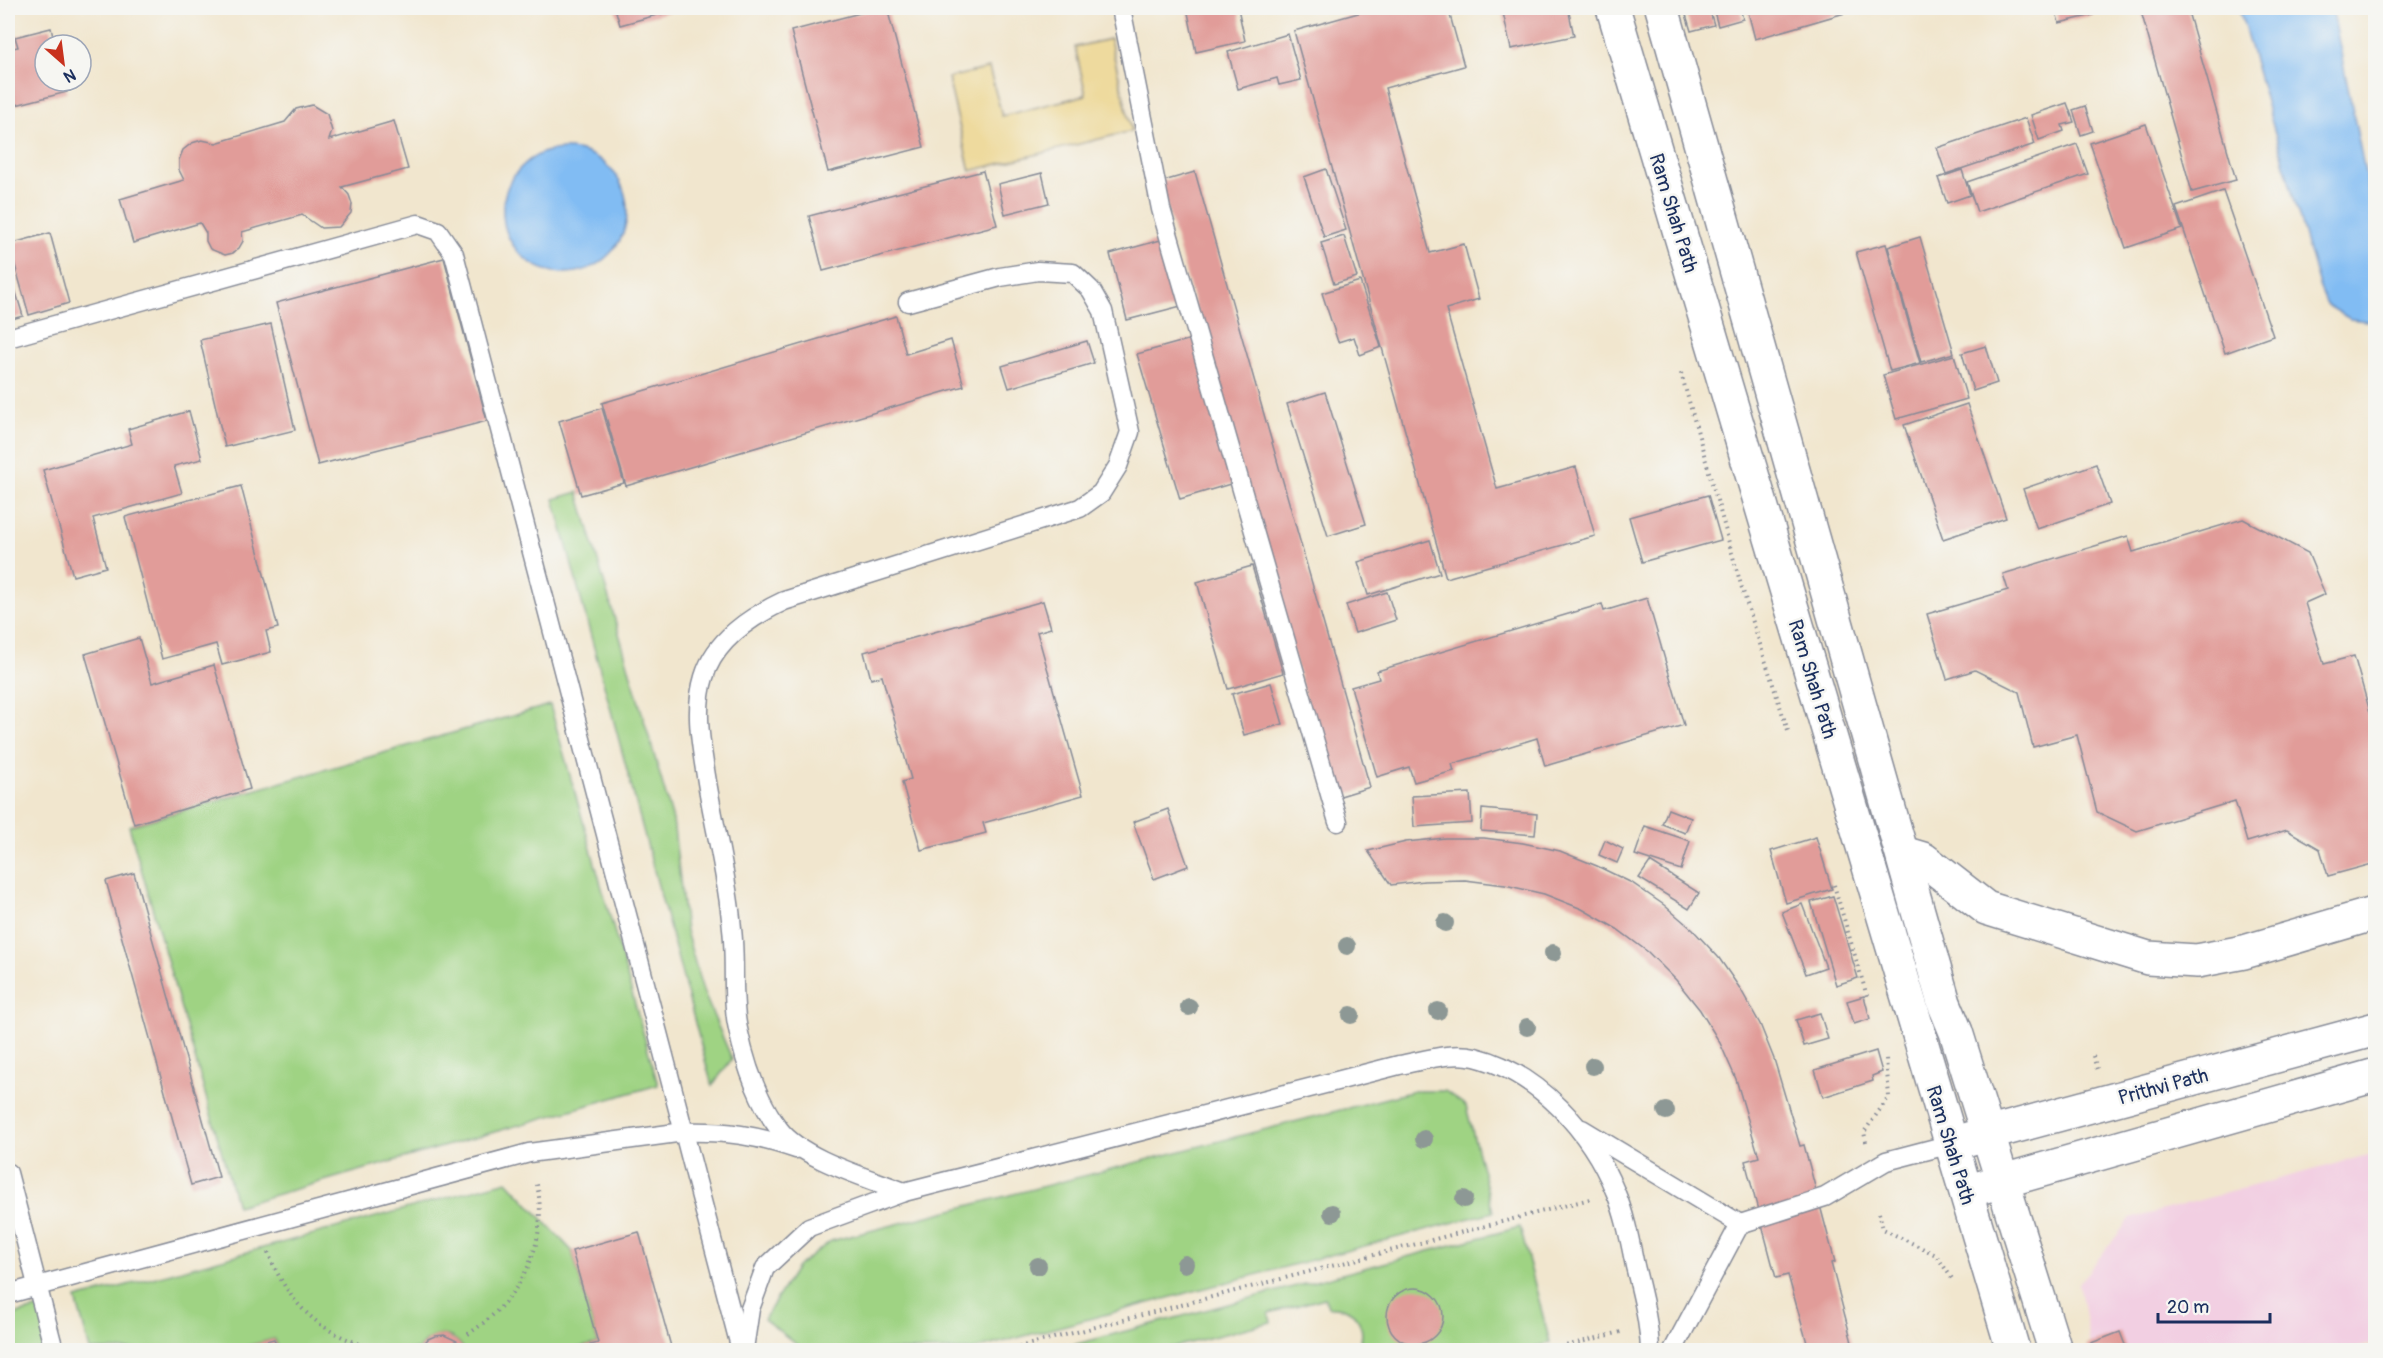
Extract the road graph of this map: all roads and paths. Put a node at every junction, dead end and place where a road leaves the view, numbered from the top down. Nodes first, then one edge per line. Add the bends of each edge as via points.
1 (1121, 8) edge
2 (1613, 8) edge
3 (1662, 8) edge
4 (909, 302) dead end
5 (8, 338) edge
6 (1338, 822) dead end
7 (1903, 853) junction
8 (2376, 913) edge
9 (2376, 1029) edge
10 (1917, 1031) junction
11 (2376, 1075) edge
12 (1576, 1125) junction
13 (684, 1132) junction
14 (1988, 1134) junction
15 (1952, 1144) junction
16 (804, 1151) junction
17 (529, 1153) junction
18 (1868, 1170) junction
19 (8, 1173) edge
20 (2002, 1181) junction
21 (1965, 1191) junction
22 (904, 1192) junction
23 (1616, 1192) junction
24 (1879, 1213) dead end
25 (1740, 1224) junction
26 (259, 1227) junction
27 (38, 1286) junction
28 (1959, 1289) dead end
29 (8, 1294) edge
30 (1649, 1324) junction
31 (468, 1334) dead end
32 (54, 1350) edge
33 (385, 1350) edge
34 (742, 1350) edge
35 (1007, 1350) edge
36 (1549, 1350) edge
37 (1650, 1350) edge
38 (1673, 1350) edge
39 (2013, 1350) edge
40 (2055, 1350) edge

1 - 6 lane via 1161,209
2 - 10 main road, Ram Shah Path
3 - 7 main road, Ram Shah Path
4 - 16 lane via 1000,277 1038,271 1073,273 1091,290 1103,311 1130,432 1118,466 1101,493 1080,508 784,601 736,630 723,643 705,674 700,691 701,741 732,928 737,1027 751,1076 766,1106 780,1130
5 - 13 lane via 418,224 438,231 454,254
7 - 8 main road via 1923,859 1986,908 2148,958 2197,961 2244,952
7 - 14 main road, Ram Shah Path via 1944,1003
9 - 14 main road, Prithvi Path
10 - 15 main road, Ram Shah Path
10 - 18 path via 1894,1041 1887,1053 1888,1097 1864,1132
11 - 20 main road
12 - 22 lane via 1533,1085 1504,1069 1474,1057 1448,1056 1399,1065
12 - 23 lane
12 - 25 lane
13 - 16 lane via 739,1133
13 - 17 lane
13 - 34 lane
14 - 15 main road, Prithvi Path
14 - 20 main road, Ram Shah Path
15 - 18 lane via 1886,1161
15 - 21 main road, Ram Shah Path
16 - 22 lane
17 - 26 lane
17 - 31 path via 540,1215 535,1251 513,1295
18 - 25 lane via 1825,1197
19 - 27 lane
20 - 21 main road
20 - 40 main road, Ram Shah Path
21 - 39 main road, Ram Shah Path
22 - 34 lane via 808,1227 765,1268 750,1309
23 - 30 lane
23 - 35 path
24 - 28 path via 1883,1230 1936,1254
25 - 38 lane
26 - 27 lane
26 - 33 path via 282,1282 300,1308 330,1332
27 - 29 lane
27 - 32 lane
30 - 36 path
30 - 37 lane

